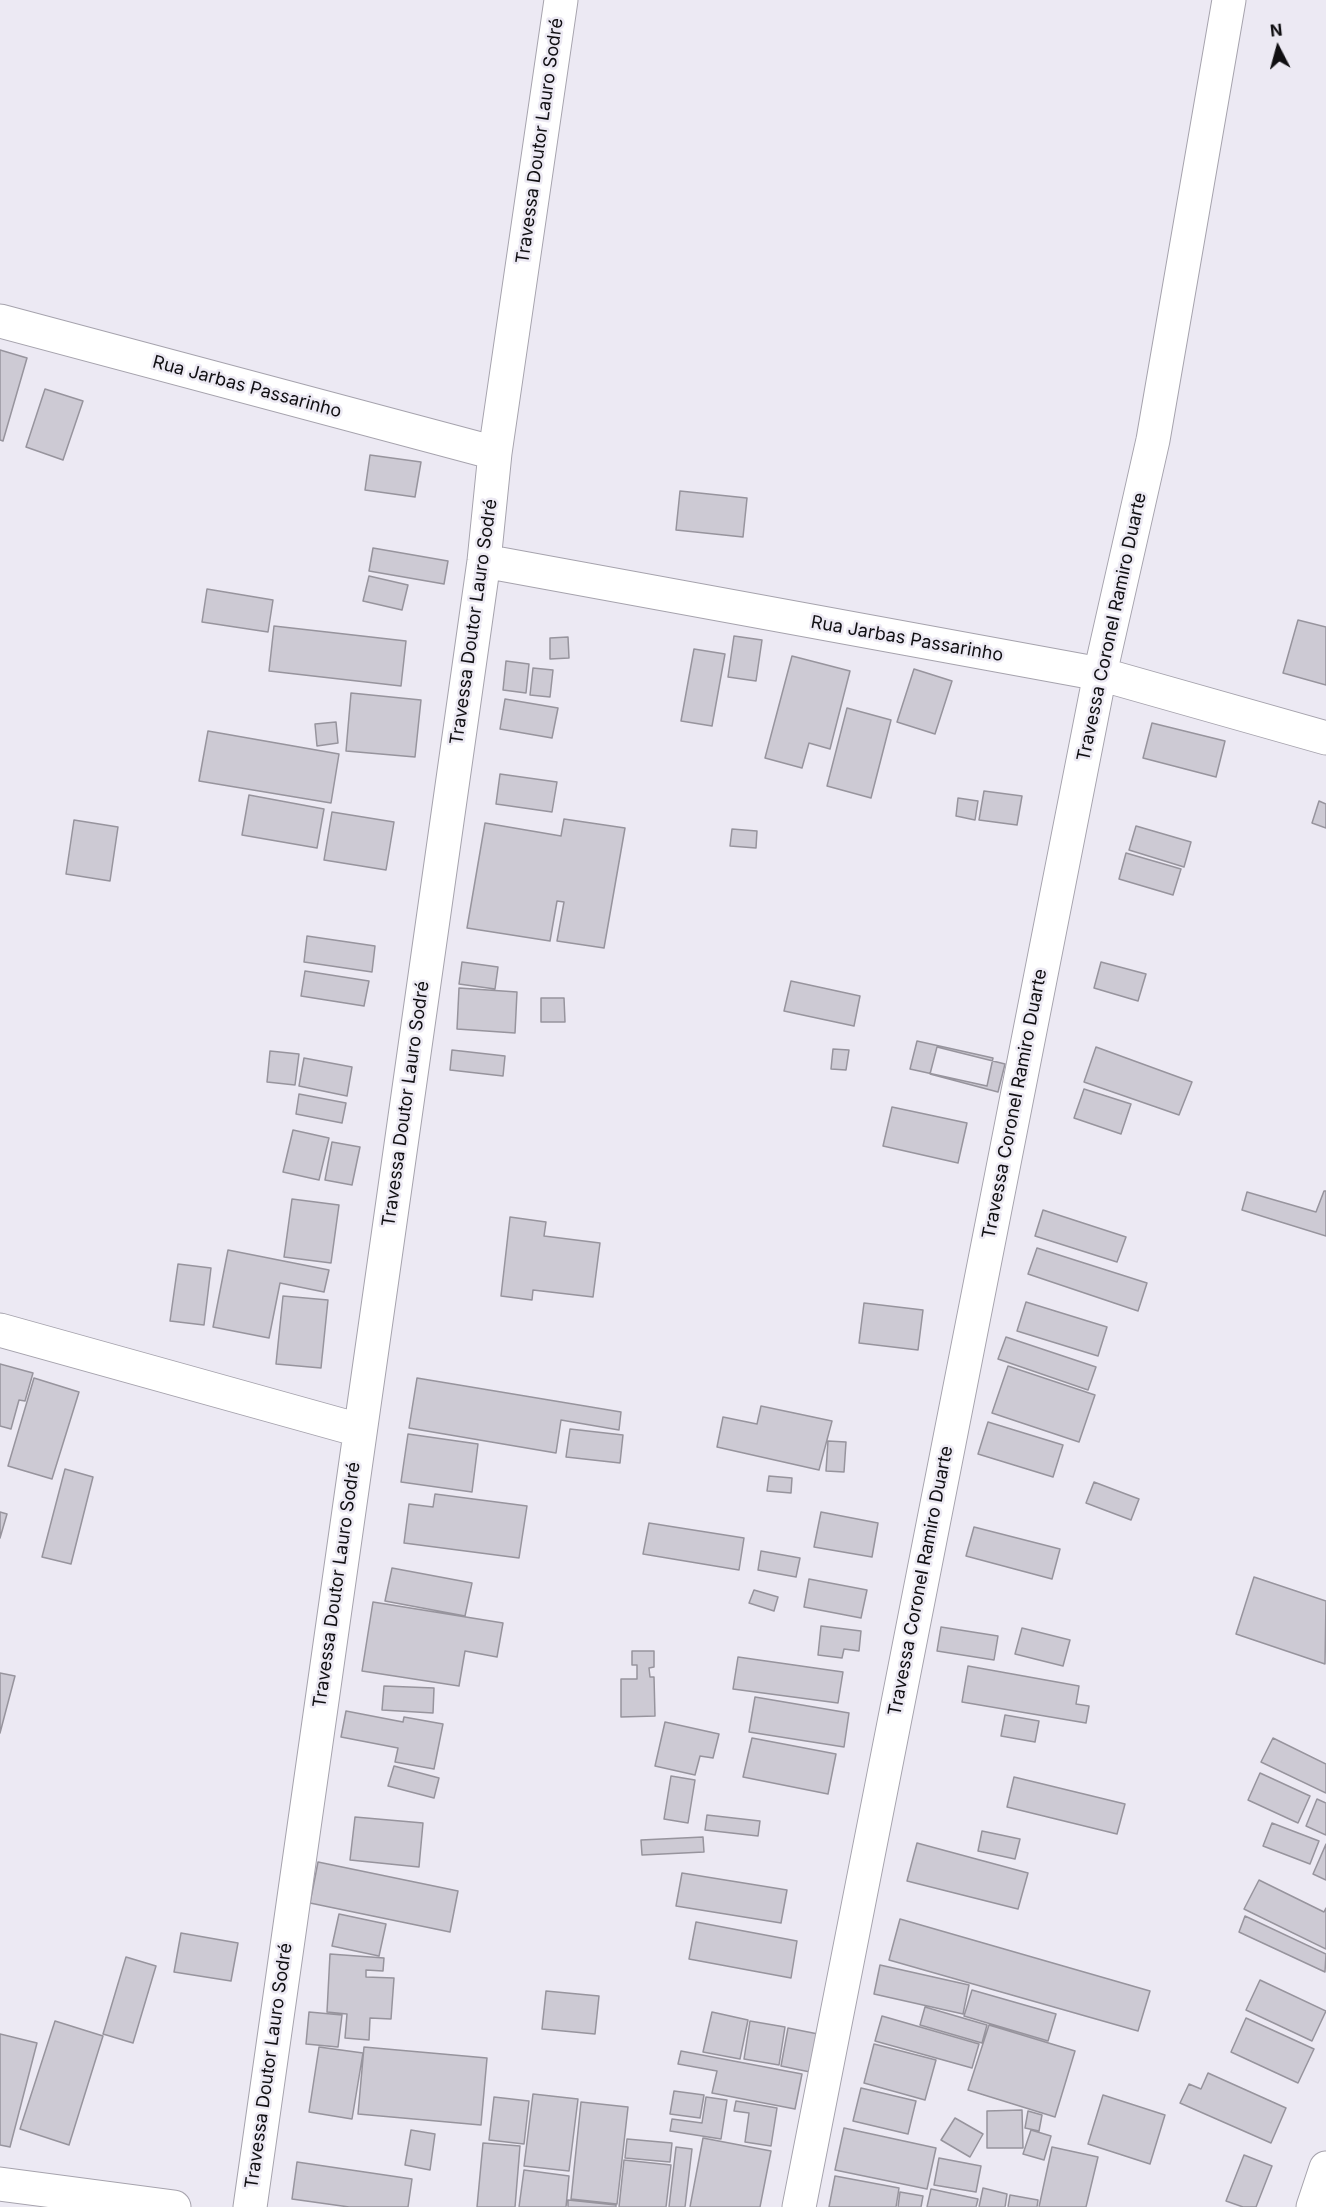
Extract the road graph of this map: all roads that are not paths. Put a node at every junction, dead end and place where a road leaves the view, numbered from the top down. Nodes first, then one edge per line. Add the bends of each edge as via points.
1 (561, 0) edge
2 (1229, 0) edge
3 (0, 321) edge
4 (495, 453) junction
5 (484, 561) junction
6 (1100, 674) junction
7 (1326, 738) edge
8 (0, 1330) edge
9 (359, 1430) junction
10 (1326, 2168) edge
11 (0, 2184) edge
12 (174, 2207) edge
13 (249, 2207) edge
14 (798, 2207) edge
15 (1313, 2207) edge

1 - 4 street, Travessa Doutor Lauro Sodré
2 - 6 street, Travessa Coronel Ramiro Duarte via 1153,440
3 - 4 street, Rua Jarbas Passarinho
4 - 5 street, Travessa Doutor Lauro Sodré
5 - 6 street, Rua Jarbas Passarinho
5 - 9 street, Travessa Doutor Lauro Sodré
6 - 7 street, Rua Jarbas Passarinho
6 - 14 street, Travessa Coronel Ramiro Duarte
8 - 9 street
9 - 13 street, Travessa Doutor Lauro Sodré
10 - 15 street
11 - 12 street

